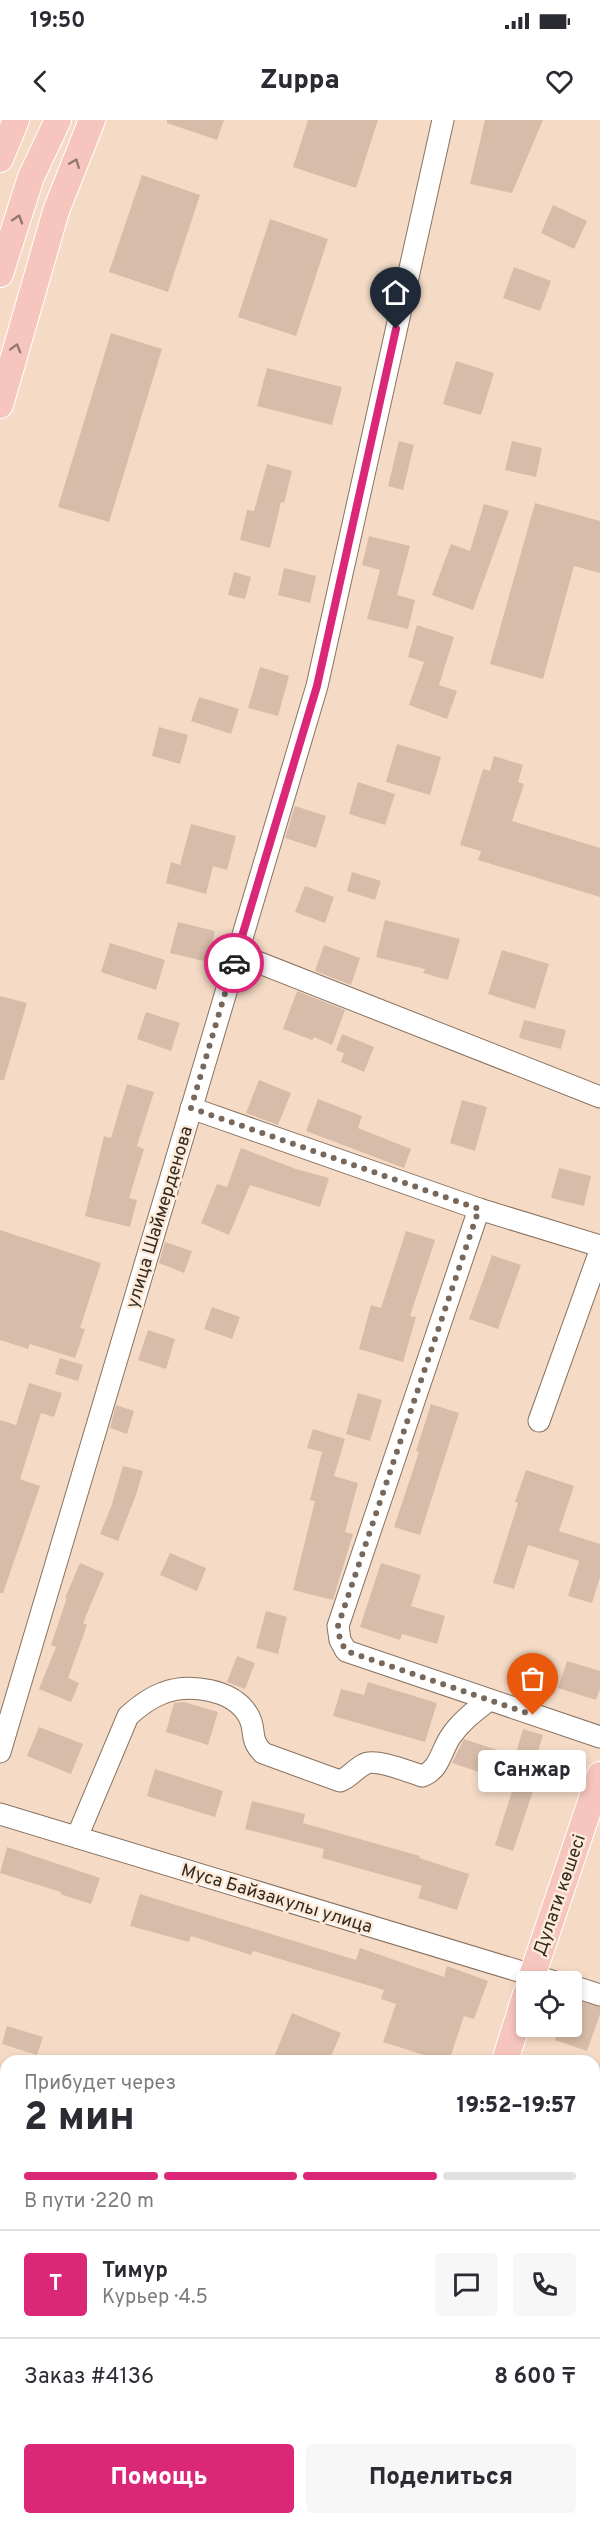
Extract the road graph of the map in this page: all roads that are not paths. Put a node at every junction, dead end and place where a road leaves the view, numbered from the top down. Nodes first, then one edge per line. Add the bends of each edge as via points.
1 (16, 120) edge
2 (58, 120) edge
3 (92, 120) edge
4 (443, 120) edge
5 (0, 159) edge
6 (0, 274) edge
7 (0, 405) edge
8 (237, 954) junction
9 (600, 1097) edge
10 (191, 1108) junction
11 (479, 1209) junction
12 (600, 1246) edge
13 (600, 1251) edge
14 (539, 1421) dead end
15 (489, 1700) junction
16 (600, 1737) edge
17 (0, 1752) edge
18 (600, 1775) edge
19 (0, 1814) edge
20 (77, 1837) junction
21 (540, 1971) edge
22 (516, 1977) edge
23 (582, 1989) edge
24 (600, 1995) edge
25 (516, 2033) edge
26 (507, 2055) edge

1 - 5 main road
6 -> 2 main road via 31,177
7 -> 3 main road via 56,211
4 - 8 street, улица Шаймерденова via 317,686
8 - 9 street
8 - 10 street, улица Шаймерденова
10 - 11 street
10 - 17 street, улица Шаймерденова
11 - 12 street
11 - 15 street via 338,1626 346,1651
13 - 14 street
15 - 16 street
15 - 20 street via 451,1736 429,1773 422,1776 372,1761 340,1781 263,1753 254,1744 250,1717 226,1696 207,1690 165,1692 142,1702 128,1716
18 - 21 main road, Дулати көшесі
19 - 20 street, Муса Байзакулы улица
20 - 22 street, Муса Байзакулы улица
23 - 24 street
25 - 26 main road, Дулати көшесі

